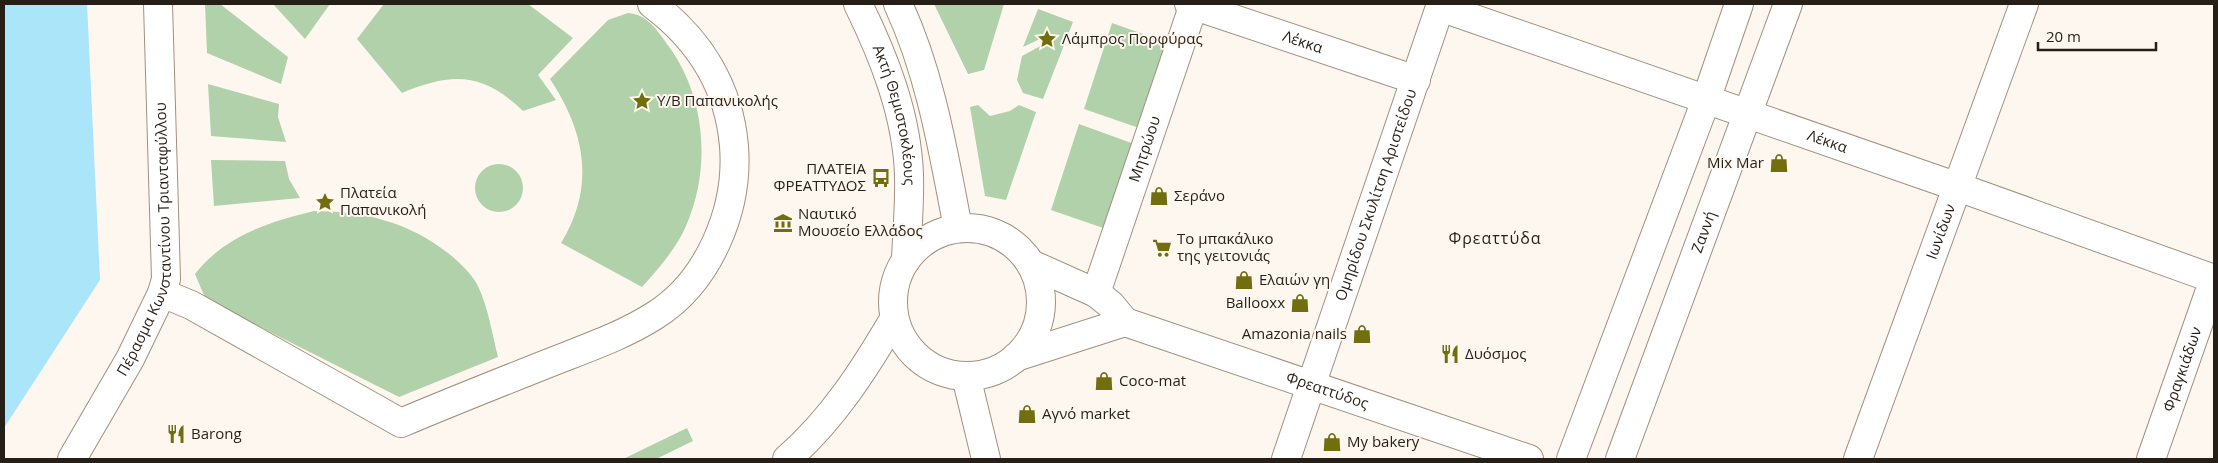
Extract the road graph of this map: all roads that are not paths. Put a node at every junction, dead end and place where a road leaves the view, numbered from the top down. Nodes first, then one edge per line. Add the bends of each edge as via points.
1 (158, 4) edge
2 (652, 4) edge
3 (858, 4) edge
4 (898, 4) edge
5 (1192, 4) edge
6 (1739, 4) edge
7 (1788, 4) edge
8 (2024, 4) edge
9 (1441, 5) edge
10 (1416, 80) junction
11 (1706, 100) junction
12 (1748, 114) junction
13 (1958, 187) junction
14 (958, 228) junction
15 (906, 260) junction
16 (1031, 264) junction
17 (2214, 279) edge
18 (162, 293) junction
19 (1096, 293) junction
20 (894, 319) junction
21 (1125, 322) junction
22 (1016, 357) junction
23 (966, 376) junction
24 (1312, 386) junction
25 (72, 459) edge
26 (787, 459) edge
27 (986, 459) edge
28 (1286, 459) edge
29 (1529, 459) edge
30 (1571, 459) edge
31 (1620, 459) edge
32 (1858, 459) edge
33 (2151, 459) edge

1 - 18 street, Πέρασμα Κωνσταντίνου Τριανταφύλλου via 167,268
2 - 18 street via 689,36 717,80 732,130 735,157 728,209 708,258 694,279 656,316 400,423 191,305
3 - 15 street, Ακτή Θεμιστοκλέους via 881,53 905,137 909,176
4 - 14 street via 915,41 929,86
5 - 10 street, Λέκκα
5 - 19 street, Μητρώου
6 - 11 street
7 - 12 street, Ζαννή
8 - 13 street, Ιωνίδων
9 - 10 street, Ομηρίδου Σκυλίτση Αριστείδου
9 - 11 street, Λέκκα
10 - 24 street, Ομηρίδου Σκυλίτση Αριστείδου
11 - 12 street, Λέκκα
11 - 30 street
12 - 13 street, Λέκκα
12 - 31 street, Ζαννή
13 - 17 street, Λέκκα
13 - 32 street, Ιωνίδων
14 - 15 street via 940,232 925,241
14 - 16 street via 975,228 1007,239
15 - 20 street via 893,296
16 - 19 street
16 - 22 street via 1039,284 1041,306 1036,328
17 - 33 street, Φραγκιάδων
18 - 25 street, Πέρασμα Κωνσταντίνου Τριανταφύλλου via 130,360
19 - 21 street
20 - 23 street via 905,343 921,360 942,371
20 - 26 street via 838,404
21 - 22 street
21 - 24 street, Φρεαττύδος
22 - 23 street via 988,372
23 - 27 street
24 - 28 street, Ομηρίδου Σκυλίτση Αριστείδου
24 - 29 street, Φρεαττύδος

